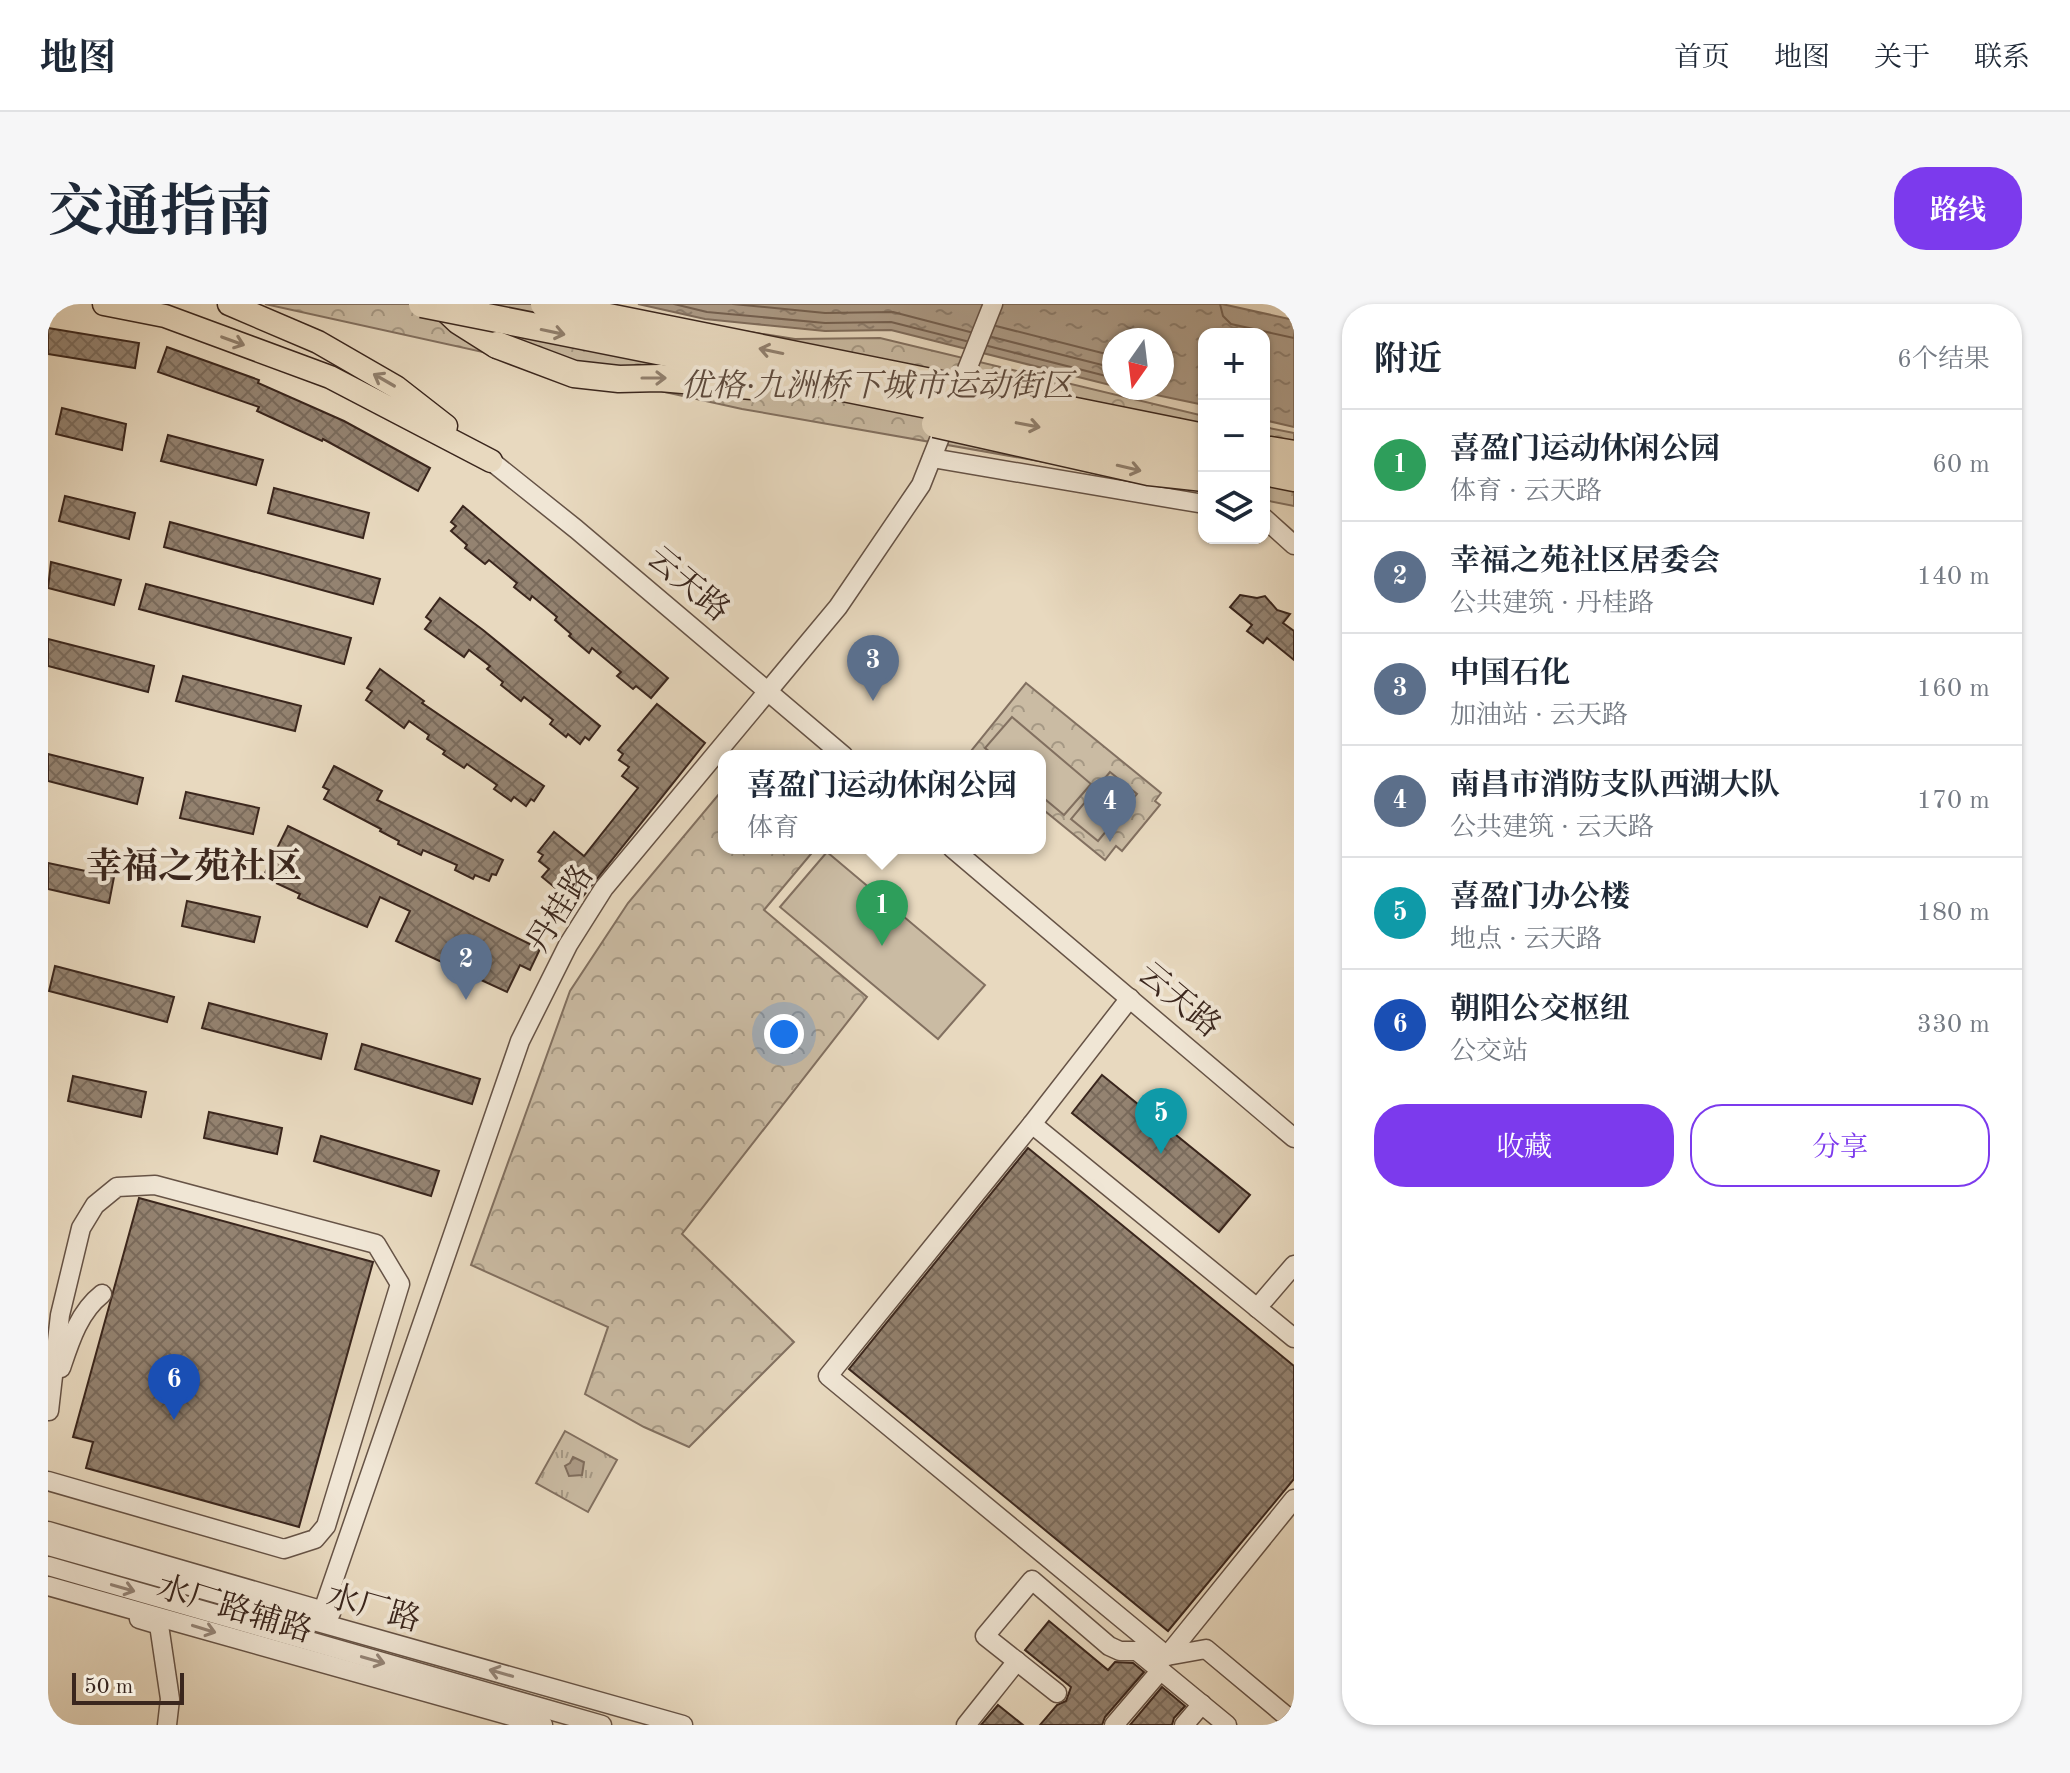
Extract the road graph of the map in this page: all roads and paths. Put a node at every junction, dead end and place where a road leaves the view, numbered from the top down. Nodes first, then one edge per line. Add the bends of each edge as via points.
1 (104, 304) edge
2 (229, 304) edge
3 (422, 304) edge
4 (441, 304) edge
5 (544, 304) edge
6 (993, 304) edge
7 (1198, 436) edge
8 (1270, 450) edge
9 (1294, 454) edge
10 (932, 458) junction
11 (1198, 459) edge
12 (491, 461) junction
13 (1270, 473) edge
14 (1198, 477) edge
15 (1294, 478) edge
16 (1270, 485) edge
17 (1294, 487) edge
18 (1198, 503) edge
19 (1270, 523) edge
20 (1294, 545) edge
21 (767, 691) junction
22 (718, 750) edge
23 (718, 750) edge
24 (837, 750) edge
25 (959, 854) edge
26 (1130, 998) junction
27 (1032, 1124) junction
28 (1294, 1138) edge
29 (1294, 1265) edge
30 (102, 1294) dead end
31 (1257, 1308) junction
32 (1294, 1338) edge
33 (49, 1411) edge
34 (48, 1425) edge
35 (48, 1481) edge
36 (1294, 1499) edge
37 (48, 1531) edge
38 (48, 1546) edge
39 (48, 1566) edge
40 (48, 1589) edge
41 (321, 1616) junction
42 (1017, 1661) junction
43 (1164, 1663) junction
44 (1057, 1693) dead end
45 (1202, 1704) junction
46 (1294, 1716) edge
47 (167, 1725) edge
48 (543, 1725) edge
49 (602, 1725) edge
50 (685, 1725) edge
51 (966, 1725) edge
52 (1114, 1725) edge
53 (1184, 1725) edge
54 (1227, 1725) edge

1 -> 12 main road, 云天路 via 165,316 330,377
12 -> 2 main road, 云天路 via 396,387 318,342
3 -> 11 highway, bridge
4 -> 14 highway, bridge via 497,345 574,374 767,387 1149,472
7 -> 5 highway, bridge
6 - 10 street, 丹桂路
8 - 9 highway
10 - 18 street
10 - 21 street, 丹桂路 via 921,485 838,607
12 - 21 street, 云天路
13 - 15 highway
16 - 17 highway
19 - 20 street
21 - 23 street, 丹桂路
21 - 24 street, 云天路
22 - 41 street, 丹桂路 via 604,888 568,945 520,1041
25 - 26 street, 云天路
26 - 27 street
26 - 28 street, 云天路
27 - 31 street
27 - 43 street via 828,1376
29 - 31 street
30 - 33 street via 82,1315
31 - 32 street
33 - 34 street
33 - 35 street via 60,1315 81,1228 95,1205 117,1187 155,1185 376,1244 400,1284 326,1526 315,1539 284,1549
36 - 43 street
37 - 41 street, 水厂路辅路
38 - 41 street, 水厂路
39 -> 49 street, 水厂路
40 - 47 street via 159,1625 170,1699
40 -> 48 street, 水厂路辅路
50 -> 41 street, 水厂路 via 442,1657
42 - 43 street via 985,1636 1032,1580 1109,1646
42 - 44 street
42 - 51 street
43 - 45 street
43 - 46 street via 1206,1649 1291,1720
43 - 52 street
45 - 53 street
45 - 54 street

